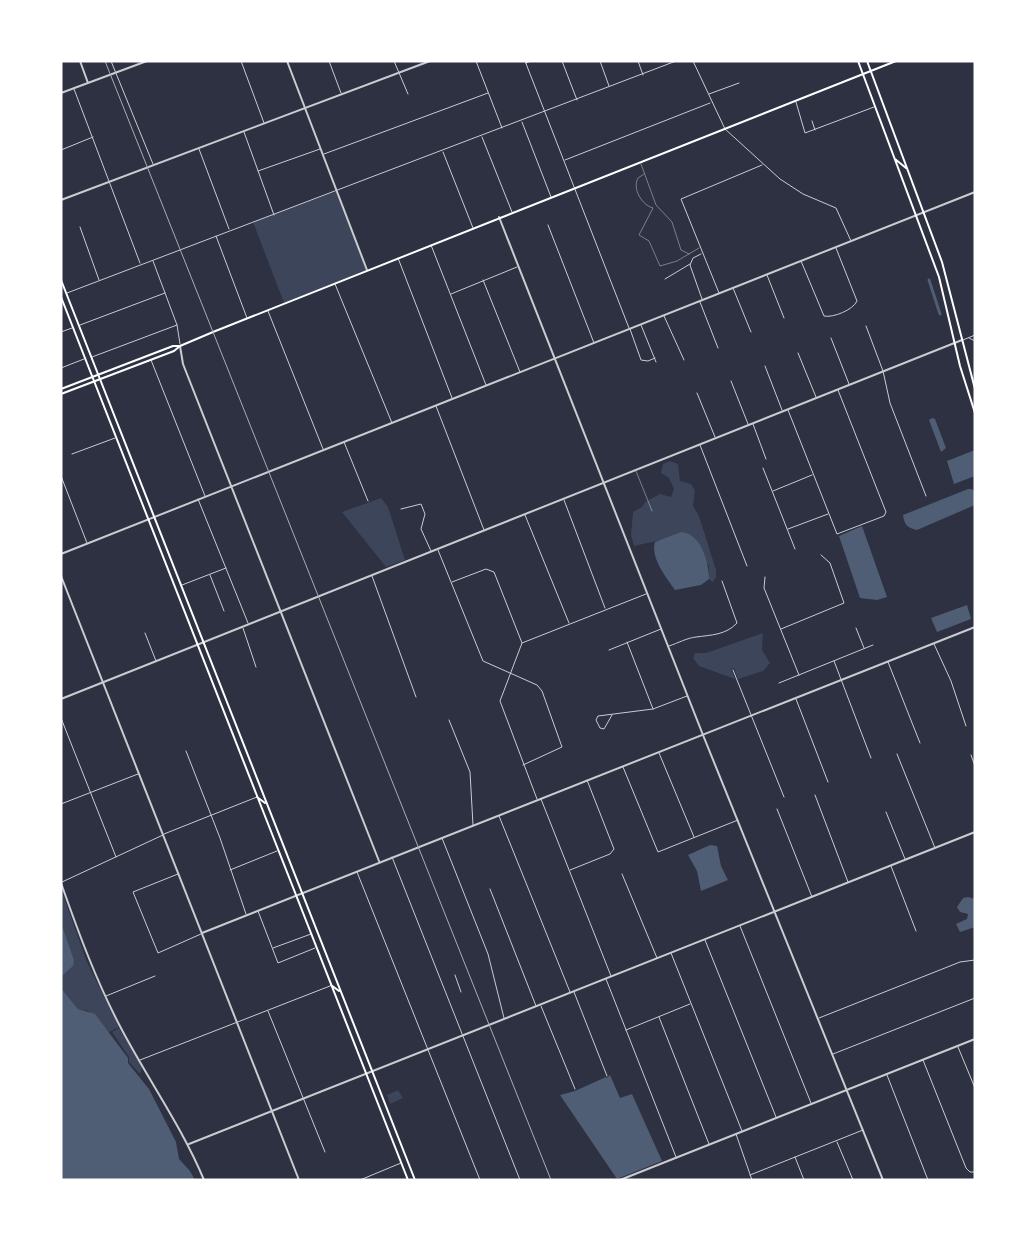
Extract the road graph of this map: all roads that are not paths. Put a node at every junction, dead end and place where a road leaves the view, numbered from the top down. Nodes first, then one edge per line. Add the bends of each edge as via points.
1 (80, 61) edge
2 (111, 61) edge
3 (147, 61) edge
4 (241, 61) edge
5 (287, 61) edge
6 (328, 61) edge
7 (394, 61) edge
8 (430, 61) edge
9 (476, 61) edge
10 (531, 61) edge
11 (562, 61) edge
12 (600, 61) edge
13 (638, 61) edge
14 (676, 61) edge
15 (693, 61) edge
16 (858, 61) edge
17 (867, 61) edge
18 (896, 61) edge
19 (525, 62) edge
20 (399, 72) junction
21 (870, 72) junction
22 (115, 73) junction
23 (643, 75) junction
24 (862, 75) junction
25 (88, 83) junction
26 (739, 83) dead end
27 (610, 87) junction
28 (74, 88) junction
29 (61, 93) edge
30 (488, 93) junction
31 (341, 94) junction
32 (408, 94) dead end
33 (708, 94) junction
34 (577, 100) junction
35 (795, 100) junction
36 (712, 102) junction
37 (874, 107) junction
38 (306, 108) junction
39 (544, 112) junction
40 (522, 121) junction
41 (812, 122) dead end
42 (264, 123) junction
43 (502, 128) junction
44 (725, 129) junction
45 (815, 130) junction
46 (243, 131) junction
47 (482, 136) junction
48 (92, 137) junction
49 (199, 148) junction
50 (321, 149) junction
51 (61, 150) edge
52 (442, 152) junction
53 (323, 154) junction
54 (893, 157) junction
55 (564, 160) junction
56 (641, 162) junction
57 (154, 165) junction
58 (763, 165) junction
59 (906, 168) junction
60 (257, 171) junction
61 (644, 174) junction
62 (110, 182) junction
63 (574, 187) junction
64 (337, 191) junction
65 (975, 192) edge
66 (551, 197) junction
67 (61, 200) edge
68 (512, 212) junction
69 (923, 212) junction
70 (274, 214) junction
71 (916, 216) junction
72 (499, 217) junction
73 (548, 225) dead end
74 (80, 227) dead end
75 (473, 228) junction
76 (229, 230) junction
77 (216, 235) junction
78 (851, 241) junction
79 (431, 244) junction
80 (699, 248) junction
81 (836, 248) junction
82 (690, 254) junction
83 (702, 254) junction
84 (398, 258) junction
85 (153, 260) junction
86 (801, 261) junction
87 (141, 264) junction
88 (690, 264) junction
89 (518, 266) junction
90 (367, 270) junction
91 (767, 274) junction
92 (665, 279) dead end
93 (61, 280) edge
94 (99, 280) junction
95 (484, 280) junction
96 (335, 283) junction
97 (733, 287) junction
98 (66, 293) junction
99 (165, 293) junction
100 (718, 293) junction
101 (450, 294) junction
102 (61, 297) edge
103 (701, 301) junction
104 (268, 310) junction
105 (664, 315) junction
106 (247, 318) junction
107 (784, 318) dead end
108 (79, 325) junction
109 (177, 325) junction
110 (641, 325) junction
111 (866, 326) dead end
112 (73, 328) junction
113 (629, 329) junction
114 (61, 332) edge
115 (751, 332) dead end
116 (975, 335) edge
117 (831, 338) dead end
118 (968, 338) junction
119 (962, 340) junction
120 (975, 341) edge
121 (594, 343) junction
122 (954, 344) junction
123 (180, 346) junction
124 (718, 348) dead end
125 (798, 353) dead end
126 (91, 357) junction
127 (555, 358) junction
128 (655, 358) junction
129 (85, 359) junction
130 (151, 360) junction
131 (684, 360) dead end
132 (656, 362) dead end
133 (765, 366) dead end
134 (61, 368) edge
135 (883, 371) junction
136 (520, 372) junction
137 (98, 375) junction
138 (91, 377) junction
139 (100, 379) junction
140 (93, 381) junction
141 (731, 381) dead end
142 (486, 385) junction
143 (850, 385) junction
144 (61, 389) edge
145 (838, 389) junction
146 (975, 389) edge
147 (697, 393) dead end
148 (61, 394) edge
149 (452, 398) junction
150 (816, 398) junction
151 (436, 405) junction
152 (787, 409) junction
153 (782, 411) junction
154 (975, 413) edge
155 (392, 423) junction
156 (752, 423) junction
157 (749, 425) junction
158 (116, 437) junction
159 (715, 438) junction
160 (344, 442) junction
161 (699, 444) junction
162 (323, 450) junction
163 (72, 454) dead end
164 (766, 459) dead end
165 (763, 468) dead end
166 (636, 469) junction
167 (812, 474) junction
168 (61, 476) edge
169 (603, 482) junction
170 (231, 485) junction
171 (772, 491) junction
172 (205, 496) junction
173 (926, 496) dead end
174 (198, 498) junction
175 (563, 499) junction
176 (368, 501) dead end
177 (401, 509) dead end
178 (652, 511) dead end
179 (828, 514) junction
180 (525, 515) junction
181 (154, 518) junction
182 (148, 520) junction
183 (787, 530) junction
184 (485, 531) junction
185 (87, 543) junction
186 (795, 548) dead end
187 (438, 549) junction
188 (431, 552) junction
189 (61, 554) edge
190 (821, 555) dead end
191 (747, 566) dead end
192 (226, 568) junction
193 (210, 574) junction
194 (372, 575) junction
195 (61, 576) edge
196 (765, 576) dead end
197 (722, 581) dead end
198 (451, 583) junction
199 (181, 586) junction
200 (648, 594) junction
201 (605, 609) junction
202 (224, 611) dead end
203 (282, 612) junction
204 (569, 624) junction
205 (249, 625) junction
206 (975, 627) edge
207 (242, 628) junction
208 (662, 628) junction
209 (856, 628) dead end
210 (781, 629) junction
211 (145, 633) dead end
212 (626, 642) junction
213 (203, 643) junction
214 (522, 644) junction
215 (934, 644) junction
216 (197, 645) junction
217 (872, 645) dead end
218 (669, 646) junction
219 (864, 649) junction
220 (609, 650) dead end
221 (834, 661) junction
222 (888, 661) junction
223 (156, 662) junction
224 (256, 667) dead end
225 (733, 670) dead end
226 (510, 674) junction
227 (799, 674) junction
228 (841, 680) junction
229 (103, 682) junction
230 (779, 682) dead end
231 (688, 696) junction
232 (416, 697) dead end
233 (795, 698) junction
234 (61, 699) edge
235 (653, 709) junction
236 (612, 715) junction
237 (751, 716) junction
238 (61, 718) edge
239 (449, 720) dead end
240 (966, 726) dead end
241 (703, 735) junction
242 (920, 743) dead end
243 (186, 751) dead end
244 (659, 752) junction
245 (897, 754) dead end
246 (970, 755) dead end
247 (871, 758) dead end
248 (523, 765) junction
249 (623, 766) junction
250 (975, 766) edge
251 (139, 774) junction
252 (587, 780) junction
253 (828, 782) dead end
254 (254, 789) junction
255 (91, 792) junction
256 (262, 794) junction
257 (815, 795) dead end
258 (257, 797) junction
259 (784, 797) dead end
260 (540, 798) junction
261 (537, 800) junction
262 (61, 804) edge
263 (266, 804) junction
264 (777, 809) dead end
265 (886, 812) dead end
266 (211, 815) junction
267 (499, 816) junction
268 (738, 820) junction
269 (473, 826) junction
270 (975, 832) edge
271 (163, 835) junction
272 (441, 837) junction
273 (694, 838) junction
274 (935, 848) junction
275 (278, 851) junction
276 (116, 857) junction
277 (392, 857) junction
278 (905, 860) junction
279 (379, 862) junction
280 (891, 865) junction
281 (569, 870) junction
282 (229, 871) junction
283 (356, 871) junction
284 (178, 874) junction
285 (622, 874) dead end
286 (848, 882) junction
287 (61, 883) edge
288 (490, 890) dead end
289 (302, 894) junction
290 (296, 896) junction
291 (812, 897) junction
292 (258, 911) junction
293 (775, 912) junction
294 (246, 915) junction
295 (740, 925) junction
296 (916, 931) dead end
297 (202, 933) junction
298 (311, 934) junction
299 (705, 939) junction
300 (316, 947) junction
301 (272, 948) junction
302 (671, 953) junction
303 (657, 958) junction
304 (975, 960) edge
305 (455, 975) dead end
306 (155, 976) dead end
307 (611, 976) junction
308 (606, 978) junction
309 (331, 985) junction
310 (341, 992) junction
311 (461, 992) dead end
312 (572, 992) junction
313 (106, 996) junction
314 (975, 998) edge
315 (690, 1004) junction
316 (541, 1005) junction
317 (537, 1006) junction
318 (268, 1010) junction
319 (659, 1017) junction
320 (818, 1018) junction
321 (504, 1020) junction
322 (236, 1023) junction
323 (626, 1030) junction
324 (462, 1037) junction
325 (975, 1039) edge
326 (957, 1046) junction
327 (428, 1050) junction
328 (833, 1054) junction
329 (923, 1059) junction
330 (140, 1060) junction
331 (372, 1072) junction
332 (366, 1074) junction
333 (886, 1074) junction
334 (608, 1076) dead end
335 (975, 1088) edge
336 (575, 1089) dead end
337 (847, 1090) junction
338 (303, 1099) junction
339 (812, 1104) junction
340 (272, 1112) junction
341 (776, 1118) junction
342 (863, 1130) junction
343 (742, 1131) junction
344 (735, 1134) junction
345 (837, 1141) junction
346 (189, 1144) junction
347 (709, 1144) junction
348 (325, 1152) dead end
349 (398, 1155) junction
350 (676, 1157) junction
351 (795, 1157) junction
352 (407, 1160) junction
353 (401, 1163) junction
354 (411, 1170) junction
355 (975, 1172) edge
356 (750, 1174) junction
357 (370, 1175) junction
358 (204, 1180) edge
359 (299, 1180) edge
360 (360, 1180) edge
361 (372, 1180) edge
362 (408, 1180) edge
363 (415, 1180) edge
364 (480, 1180) edge
365 (520, 1180) edge
366 (620, 1180) edge
367 (752, 1180) edge
368 (804, 1180) edge
369 (853, 1180) edge
370 (883, 1180) edge
371 (928, 1180) edge

1 - 25 street
2 - 22 street
3 - 22 street
4 - 42 street
5 - 38 street
6 - 31 street
7 - 20 street
8 - 20 street
9 - 30 street
10 - 19 street
11 - 34 street
12 - 27 street
13 - 23 street
14 - 23 street
15 - 33 street
16 - 24 main road
17 - 21 main road
18 - 21 main road
19 - 39 street
20 - 31 street
20 - 32 street
21 - 24 main road
21 - 59 main road
22 - 25 street
22 - 57 street
23 - 27 street
24 - 35 main road
24 - 37 main road
25 - 28 street
26 - 33 street
27 - 34 street
28 - 29 street
28 - 48 street
30 - 43 street
30 - 53 street
31 - 38 street
33 - 36 street
34 - 39 street
35 - 44 main road
35 - 45 street via 805,133
36 - 44 street
36 - 55 street
37 - 45 street
37 - 54 main road
38 - 42 street
38 - 50 street
39 - 40 street
39 - 55 street
40 - 43 street
40 - 66 street
41 - 45 street
42 - 46 street
43 - 47 street
44 - 56 main road
44 - 58 street
46 - 49 street
46 - 60 street
47 - 52 street
47 - 68 street
48 - 51 street
48 - 62 street
49 - 57 street
49 - 76 street
50 - 53 street
50 - 60 street
52 - 64 street
52 - 75 street
53 - 64 street
54 - 59 main road
54 - 71 main road
55 - 63 street
56 - 61 lane
56 - 63 main road
57 - 62 street
58 - 78 street via 803,194 836,208
58 - 80 street via 680,199
59 - 69 main road
60 - 70 street
61 - 82 lane via 656,205 672,222 681,250
61 - 82 lane via 638,178 636,186 642,202 653,208 639,235 649,241 660,266
62 - 67 street
62 - 87 street
63 - 66 main road
63 - 113 street
64 - 70 street
64 - 90 street
65 - 69 street
66 - 68 main road
68 - 72 main road
69 - 71 street
69 - 119 main road via 948,279
70 - 76 street
71 - 78 street
71 - 122 main road via 941,284
72 - 75 main road
72 - 89 street
73 - 121 street
74 - 94 street
75 - 79 main road
76 - 77 street
77 - 85 street
77 - 106 street
78 - 81 street
79 - 84 main road
79 - 101 street
80 - 82 lane
80 - 83 street
81 - 86 street
81 - 86 street via 857,301 852,308 827,318
83 - 88 street via 693,258
83 - 100 street
84 - 90 main road
84 - 149 street
85 - 87 street
85 - 99 street
86 - 91 street
87 - 94 street
88 - 92 street
88 - 103 street
89 - 95 street
89 - 127 street
90 - 96 main road
91 - 97 street
91 - 107 street
93 - 98 main road
94 - 98 street
95 - 101 street
95 - 136 street
96 - 104 main road
96 - 155 street
97 - 100 street
97 - 115 street
98 - 108 main road
99 - 108 street
99 - 109 street
100 - 103 street
101 - 142 street
102 - 112 main road
103 - 105 street
103 - 124 street
104 - 106 main road
104 - 162 street
105 - 110 street
105 - 131 street
106 - 123 main road
108 - 126 main road
109 - 123 street
109 - 126 street
110 - 113 street
110 - 128 street
111 - 135 street
112 - 114 street
112 - 129 main road
113 - 121 street
113 - 128 street via 641,360
116 - 118 street
117 - 143 street
118 - 119 street
118 - 120 street
119 - 122 street
119 - 146 main road
121 - 127 street
122 - 135 street
122 - 154 main road
123 - 130 main road
123 - 137 main road
123 - 170 street via 183,364
125 - 150 street
126 - 137 main road
127 - 136 street
127 - 169 street
128 - 132 street
129 - 134 street
129 - 138 main road
130 - 139 main road
130 - 172 street
133 - 153 street
135 - 143 street
135 - 173 street via 890,403
136 - 142 street
137 - 138 main road
137 - 139 main road
138 - 140 main road
138 - 144 main road
139 - 140 main road
139 - 181 main road
140 - 148 main road
140 - 158 main road
141 - 157 street
142 - 149 street
143 - 145 street
145 - 150 street
145 - 179 street via 886,512 884,516 837,534
147 - 159 street
149 - 151 street
150 - 152 street
151 - 155 street
151 - 184 street
152 - 153 street
152 - 167 street
153 - 156 street
155 - 160 street
156 - 157 street
156 - 164 street
157 - 159 street
158 - 163 street
158 - 182 main road
159 - 161 street
160 - 162 street
160 - 176 street
161 - 166 street
161 - 191 street
162 - 170 street
165 - 171 street
166 - 169 street
166 - 178 lane
167 - 171 street
167 - 179 street
168 - 185 street
169 - 175 street
169 - 200 street
170 - 172 street
170 - 203 street
171 - 183 street
172 - 174 street
174 - 181 street
174 - 192 street
175 - 180 street
175 - 201 street
177 - 188 street via 421,504 424,514 421,528
179 - 183 street
180 - 184 street
180 - 204 street
181 - 182 street
181 - 199 main road
182 - 185 street
182 - 216 main road
183 - 186 street
184 - 187 street
185 - 189 street
187 - 188 street
187 - 198 street
188 - 194 street
190 - 210 street via 830,563 844,603
192 - 193 street
192 - 205 street
193 - 199 street
193 - 202 street
194 - 203 street
194 - 232 street
195 - 229 street
196 - 210 street via 764,588
197 - 218 street via 737,623 732,629 711,637 695,637
198 - 214 street via 486,569 494,572
198 - 226 street via 480,657 487,664
199 - 213 main road
200 - 201 street
200 - 208 street
201 - 204 street
203 - 205 street
203 - 279 street
204 - 214 street
205 - 207 street
206 - 215 street
207 - 213 street
207 - 224 street
208 - 212 street
208 - 218 street
209 - 219 street
210 - 227 street
211 - 223 street
212 - 220 street
212 - 235 street
213 - 216 street
213 - 256 main road
214 - 226 street
215 - 222 street
215 - 240 street
216 - 223 street
216 - 254 main road
217 - 219 street
218 - 231 street
219 - 221 street
221 - 227 street
221 - 228 street
222 - 228 street
222 - 242 street
223 - 229 street
225 - 237 street
226 - 248 street via 500,701
226 - 248 street via 537,685 542,691 562,747
227 - 230 street
228 - 233 street
228 - 247 street
229 - 234 street
229 - 251 street
231 - 235 street
231 - 241 street
233 - 237 street
233 - 253 street
235 - 236 street
236 - 236 street via 598,716 596,720 600,728 604,730
237 - 241 street
237 - 259 street
238 - 255 street
239 - 269 street via 470,772
241 - 244 street
241 - 268 street
243 - 266 street
244 - 249 street
244 - 273 street
245 - 274 street
246 - 250 street
248 - 261 street
249 - 252 street
249 - 273 street via 658,852
251 - 255 street
251 - 271 street
252 - 260 street
252 - 281 street via 614,846 613,851
254 - 256 main road
254 - 258 main road
255 - 262 street
255 - 276 street
256 - 263 main road
257 - 286 street
258 - 263 main road
258 - 266 street
258 - 275 main road
260 - 261 street
260 - 281 street
261 - 267 street
263 - 289 main road
264 - 291 street
265 - 278 street
266 - 271 street
266 - 282 street
267 - 269 street
267 - 312 street
268 - 273 street
268 - 293 street
269 - 272 street
270 - 274 street
271 - 276 street
271 - 284 street
272 - 277 street
272 - 321 street via 488,954
274 - 278 street
275 - 282 street
275 - 290 main road
276 - 287 street
277 - 279 street
277 - 324 street
278 - 280 street
279 - 283 street
280 - 286 street
280 - 296 street
281 - 307 street
282 - 294 street
283 - 289 street
283 - 327 street
284 - 297 street
284 - 297 street via 134,892 158,953
285 - 303 street
286 - 291 street
287 - 313 street via 91,967
288 - 317 street
289 - 290 street
289 - 310 main road
290 - 292 street
290 - 298 main road
291 - 293 street
292 - 294 street
292 - 301 street
293 - 295 street
293 - 320 street
294 - 297 street
295 - 299 street
295 - 339 street
297 - 322 street
298 - 300 main road
298 - 301 street
299 - 302 street
299 - 341 street
300 - 301 street via 278,963
300 - 309 main road
302 - 303 street
302 - 315 street
303 - 307 street
304 - 320 street via 960,962
305 - 311 street
306 - 313 street
307 - 308 street
308 - 312 street
308 - 323 street
309 - 310 main road
309 - 318 street
309 - 332 main road
310 - 331 main road
312 - 316 street
312 - 334 street
313 - 330 street
314 - 328 street
315 - 319 street
315 - 343 street
316 - 317 street
316 - 336 street
317 - 321 street
318 - 322 street
318 - 338 street
319 - 323 street
319 - 347 street
320 - 328 street
321 - 324 street
322 - 330 street
322 - 340 street
323 - 350 street
324 - 327 street
324 - 365 street
325 - 326 street
326 - 329 street
326 - 335 street
327 - 331 street
327 - 364 street
328 - 337 street
329 - 333 street
329 - 355 street via 966,1168
330 - 346 street
331 - 332 street
331 - 352 main road
332 - 338 street
332 - 349 main road
333 - 337 street
333 - 371 street
337 - 339 street
337 - 342 street
338 - 340 street
338 - 348 street
339 - 341 street
340 - 346 street
340 - 359 street
341 - 343 street
342 - 345 street
342 - 370 street
343 - 344 street
344 - 347 street
344 - 356 street
345 - 351 street
345 - 369 street
346 - 358 street
347 - 350 street
349 - 352 main road
349 - 353 main road
350 - 366 street
351 - 356 street
351 - 368 street
352 - 354 main road
353 - 354 main road
353 - 357 street
353 - 362 main road
354 - 363 main road
356 - 367 street
357 - 360 street
357 - 361 street

